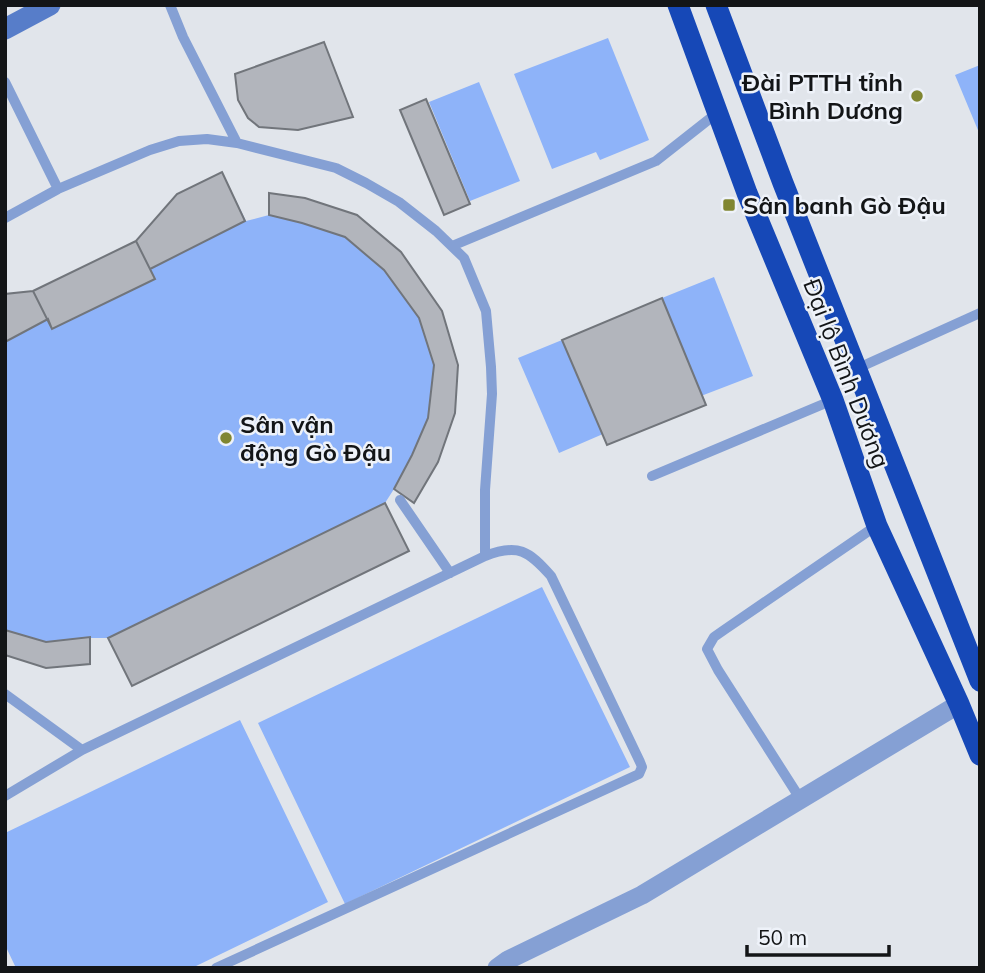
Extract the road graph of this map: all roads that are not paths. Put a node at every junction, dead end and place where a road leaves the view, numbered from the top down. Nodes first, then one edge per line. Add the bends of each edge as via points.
1 (51, 5) edge
2 (170, 5) edge
3 (678, 5) edge
4 (716, 5) edge
5 (5, 29) edge
6 (5, 82) edge
7 (717, 113) junction
8 (237, 143) junction
9 (58, 189) junction
10 (5, 218) edge
11 (452, 246) junction
12 (980, 313) edge
13 (856, 369) junction
14 (833, 400) junction
15 (652, 476) dead end
16 (400, 500) dead end
17 (877, 526) junction
18 (485, 556) junction
19 (450, 573) junction
20 (980, 681) edge
21 (5, 694) edge
22 (960, 704) junction
23 (82, 750) junction
24 (980, 755) edge
25 (5, 796) edge
26 (801, 800) junction
27 (216, 968) edge
28 (497, 968) edge

1 - 5 main road
2 - 8 lane
3 - 7 highway, Đại lộ Bình Dương
4 - 13 highway, Đại lộ Bình Dương
6 - 9 lane
7 - 11 lane via 656,161
7 - 14 highway, Đại lộ Bình Dương
8 - 9 lane via 179,141
8 - 11 lane via 336,168 398,202
9 - 10 lane
11 - 18 lane via 464,258 486,311 492,394
12 - 13 lane
13 - 20 highway, Đại lộ Bình Dương
14 - 15 lane
14 - 17 highway, Đại lộ Bình Dương
16 - 19 lane
17 - 22 highway, Đại lộ Bình Dương
17 - 26 lane via 724,630 707,649
18 - 19 lane
18 - 27 lane via 501,550 523,552 551,576 641,771
19 - 23 lane
21 - 23 lane
22 - 24 highway, Đại lộ Bình Dương
22 - 26 street
23 - 25 lane
26 - 28 street via 642,895

